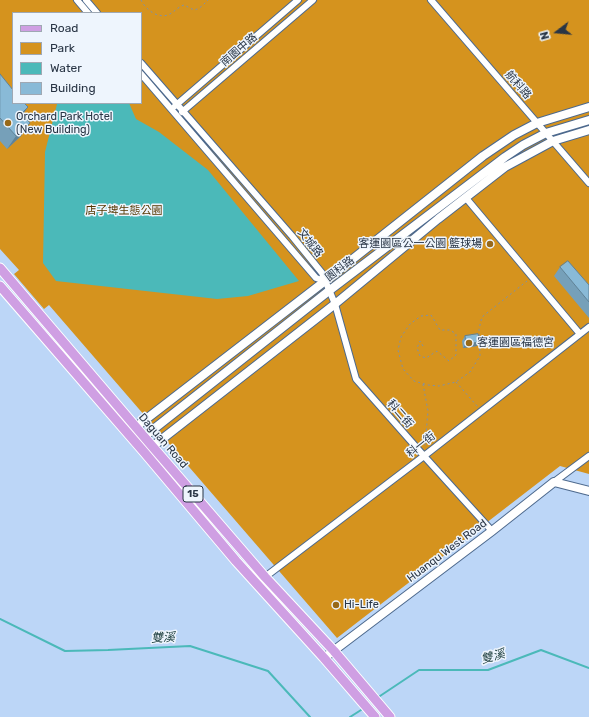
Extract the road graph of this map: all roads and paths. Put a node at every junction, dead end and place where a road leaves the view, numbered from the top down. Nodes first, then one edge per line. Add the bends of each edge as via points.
1 (77, 0) edge
2 (86, 0) edge
3 (141, 0) edge
4 (208, 0) edge
5 (298, 0) edge
6 (313, 0) edge
7 (431, 0) edge
8 (87, 12) edge
9 (96, 12) edge
10 (142, 64) edge
11 (142, 75) edge
12 (177, 104) junction
13 (589, 107) edge
14 (172, 108) junction
15 (183, 111) junction
16 (178, 116) junction
17 (589, 120) edge
18 (537, 123) junction
19 (589, 130) edge
20 (546, 133) junction
21 (553, 141) junction
22 (589, 183) edge
23 (466, 198) junction
24 (0, 268) edge
25 (532, 277) junction
26 (325, 281) junction
27 (0, 286) edge
28 (330, 290) junction
29 (335, 304) junction
30 (589, 327) edge
31 (580, 334) junction
32 (423, 346) dead end
33 (456, 382) junction
34 (422, 383) junction
35 (481, 411) junction
36 (136, 427) junction
37 (127, 433) junction
38 (144, 437) junction
39 (136, 443) junction
40 (152, 446) junction
41 (144, 452) junction
42 (424, 456) junction
43 (589, 456) edge
44 (554, 482) junction
45 (589, 491) edge
46 (492, 531) junction
47 (265, 577) junction
48 (334, 651) junction
49 (324, 658) junction
50 (375, 717) edge
51 (390, 717) edge

1 - 8 street
2 - 9 street
3 - 4 path via 148,10 164,16 184,5 197,10
5 - 12 street, 南園中路
6 - 15 street, 南園中路
7 - 18 street, 航科路
10 - 12 street, 文城路
11 - 14 street, 文城路
12 - 14 street, 南園中路
12 - 15 street, 文城路
13 - 18 street
14 - 16 street, 文城路
15 - 16 street, 南園中路
15 - 26 street, 文城路 via 292,236 322,273
16 - 26 street, 文城路 via 316,278
17 - 20 street, 園科路
18 - 20 street, 航科路
18 - 26 street via 483,156
19 - 21 street
20 - 21 street, 航科路
20 - 28 street, 園科路 via 505,157
21 - 22 street, 航科路
21 - 23 street via 505,168
23 - 25 street
23 - 29 street
24 - 36 main road, Daguan Road / 15
25 - 31 street
25 - 33 path via 482,317 479,330 480,356 470,372
26 - 28 street, 科二街
26 - 36 street
27 - 37 main road, Daguan Road / 15
28 - 29 street, 科二街
28 - 38 street, 園科路
29 - 40 street
29 - 42 street, 科二街 via 356,379
30 - 31 street, 科一街
31 - 35 street, 科一街
32 - 34 path via 420,341 417,348 420,356 426,358 437,351 449,361 456,355 456,334 450,330 440,330 431,314 421,316 410,324 398,350 404,369 414,381
33 - 34 path via 439,386
33 - 35 path
34 - 42 path via 428,411
35 - 42 street, 科一街
36 - 37 street
36 - 38 main road, Daguan Road / 15
37 - 39 main road, Daguan Road / 15
38 - 39 street, 園科路
38 - 40 main road, Daguan Road / 15
39 - 41 main road, Daguan Road / 15
40 - 41 street
40 - 47 main road, Daguan Road / 15
41 - 49 main road, Daguan Road / 15 via 236,561
42 - 46 street, 科二街
42 - 47 street, 科一街
43 - 44 street
44 - 45 street
44 - 46 street, Huanqu West Road
46 - 48 street, Huanqu West Road
47 - 48 main road, Daguan Road / 15
48 - 49 street, Huanqu West Road
48 - 51 main road, Daguan Road / 15
49 - 50 main road, Daguan Road / 15

